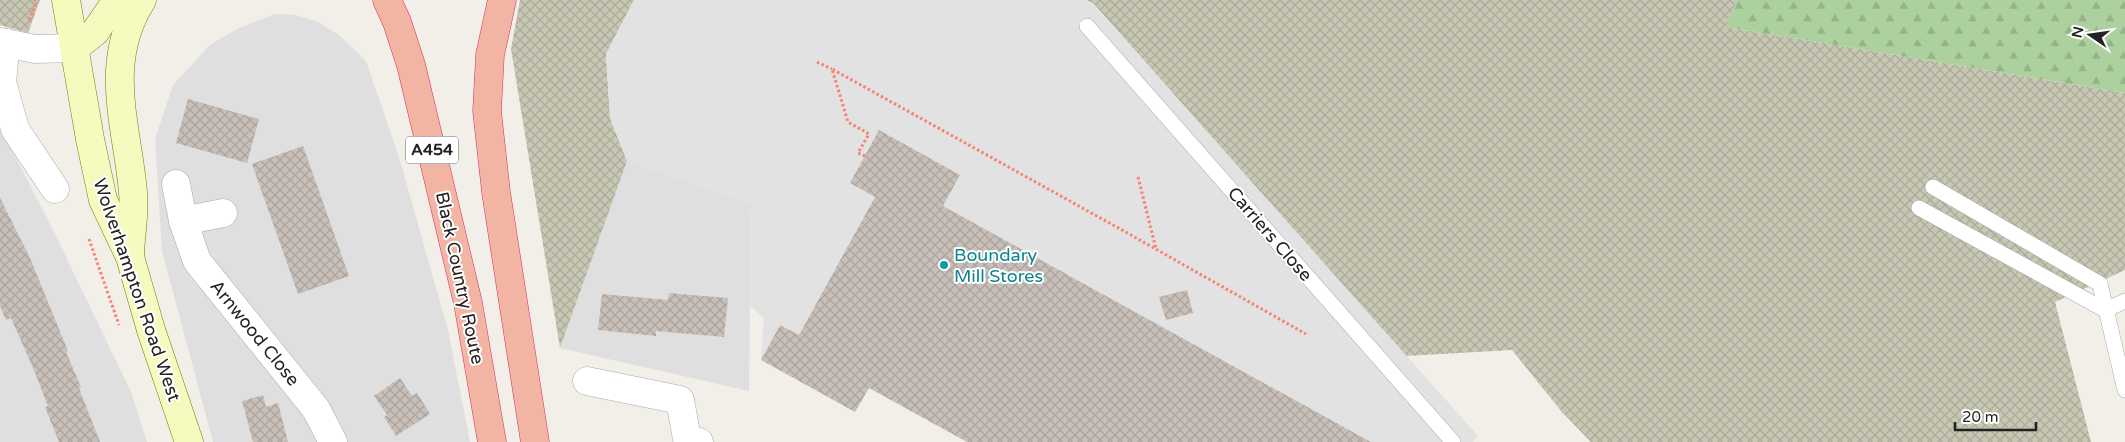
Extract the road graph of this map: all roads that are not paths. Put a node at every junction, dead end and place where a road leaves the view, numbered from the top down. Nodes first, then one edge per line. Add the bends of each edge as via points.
1 (66, 0) edge
2 (117, 0) edge
3 (142, 0) edge
4 (387, 0) edge
5 (502, 0) edge
6 (1087, 26) dead end
7 (3, 43) edge
8 (75, 48) junction
9 (176, 184) dead end
10 (1934, 188) dead end
11 (55, 190) dead end
12 (1919, 208) dead end
13 (223, 213) dead end
14 (183, 222) junction
15 (130, 258) junction
16 (2125, 301) edge
17 (2105, 310) junction
18 (523, 359) junction
19 (587, 381) dead end
20 (2125, 390) edge
21 (189, 442) edge
22 (333, 442) edge
23 (492, 442) edge
24 (535, 442) edge
25 (544, 442) edge
26 (699, 442) edge
27 (1453, 442) edge

1 - 8 main road, Wolverhampton Road West
2 - 8 main road via 95,32
3 - 15 main road via 128,28 120,73 122,123 133,193
4 - 23 highway, Black Country Route / A454 via 412,65 468,302
5 - 18 highway via 490,55 487,111 496,192
6 - 27 lane, Carriers Close
7 - 8 street via 35,49
7 - 11 street via 2,82 15,129
8 - 15 main road, Wolverhampton Road West via 103,200
9 - 14 street, Arnwood Close
10 - 17 lane via 2100,284
12 - 17 lane
13 - 14 street
14 - 22 street, Arnwood Close via 198,260 316,409
15 - 21 main road, Wolverhampton Road West
16 - 17 lane
17 - 20 lane
18 - 24 highway
18 - 25 highway
19 - 26 street via 680,400 687,439

